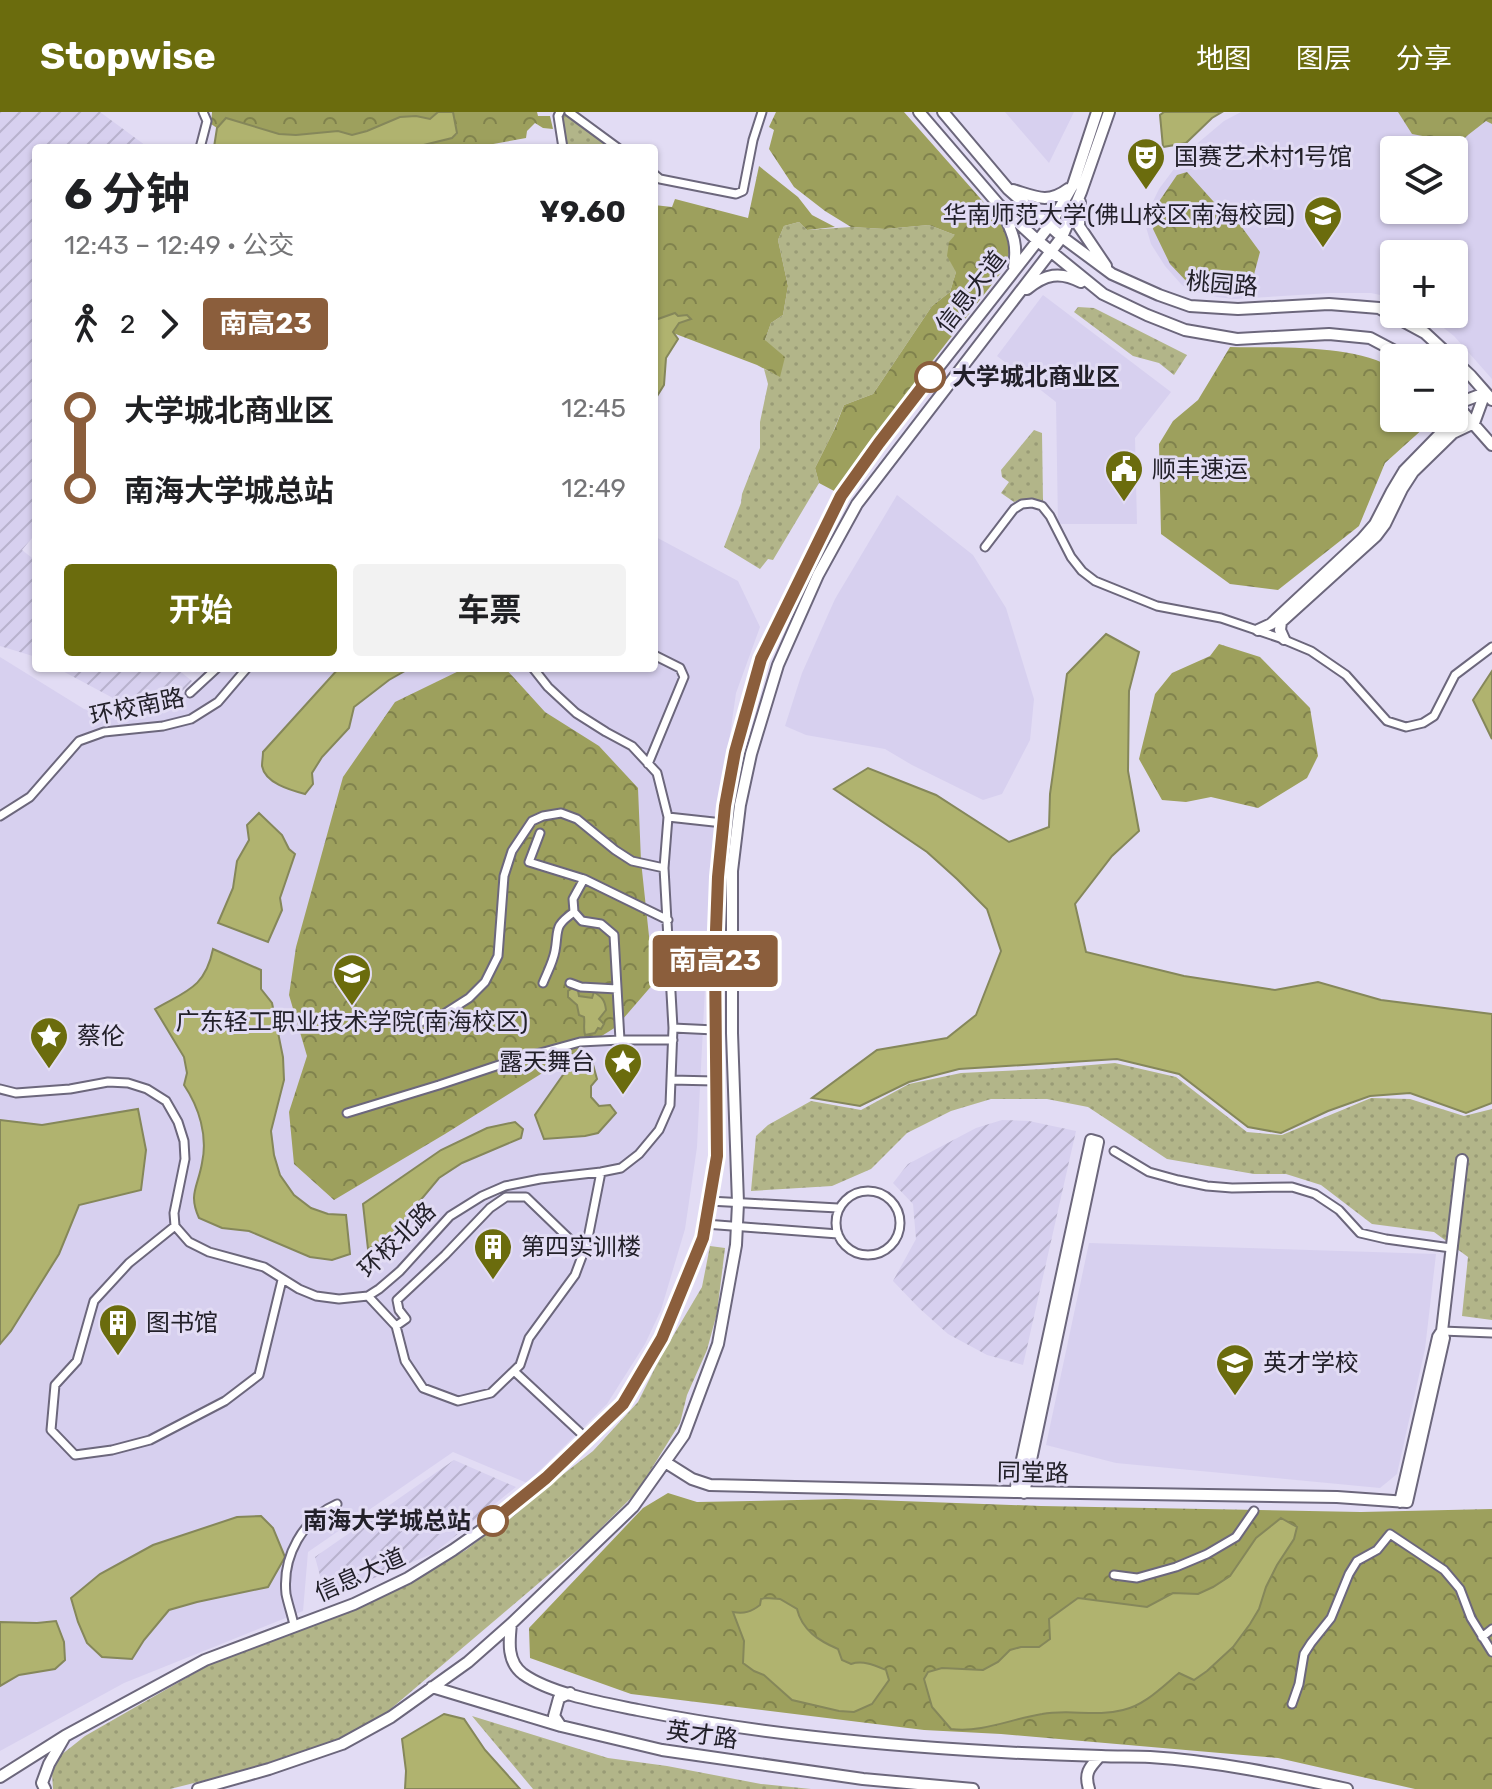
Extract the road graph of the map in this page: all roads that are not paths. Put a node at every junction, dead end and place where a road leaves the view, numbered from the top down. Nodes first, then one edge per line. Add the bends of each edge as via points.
1 (203, 112) edge
2 (560, 112) edge
3 (569, 112) edge
4 (762, 112) edge
5 (919, 112) edge
6 (943, 112) edge
7 (1097, 112) edge
8 (1109, 112) edge
9 (201, 144) edge
10 (562, 144) edge
11 (613, 144) edge
12 (658, 177) edge
13 (1077, 188) junction
14 (1008, 189) junction
15 (999, 205) junction
16 (1050, 225) junction
17 (1062, 237) junction
18 (1038, 241) junction
19 (1050, 251) junction
20 (1014, 269) junction
21 (1112, 274) junction
22 (1103, 294) junction
23 (1008, 307) junction
24 (1381, 344) edge
25 (1437, 344) edge
26 (1468, 372) edge
27 (1490, 392) edge
28 (1468, 401) edge
29 (1468, 418) edge
30 (1474, 423) junction
31 (1442, 432) edge
32 (1492, 445) edge
33 (985, 547) dead end
34 (1258, 630) junction
35 (1284, 639) junction
36 (1492, 647) edge
37 (658, 657) edge
38 (213, 672) edge
39 (244, 672) edge
40 (536, 672) edge
41 (190, 693) dead end
42 (648, 764) junction
43 (0, 816) edge
44 (668, 817) junction
45 (723, 823) junction
46 (540, 833) dead end
47 (664, 868) junction
48 (584, 879) junction
49 (574, 912) junction
50 (668, 920) junction
51 (543, 983) dead end
52 (570, 983) dead end
53 (617, 989) junction
54 (673, 1028) junction
55 (400, 1029) dead end
56 (715, 1030) junction
57 (620, 1040) junction
58 (673, 1040) junction
59 (671, 1080) junction
60 (715, 1081) junction
61 (0, 1089) edge
62 (347, 1113) dead end
63 (1094, 1141) dead end
64 (1114, 1151) dead end
65 (1462, 1160) dead end
66 (601, 1172) junction
67 (709, 1201) junction
68 (738, 1203) junction
69 (838, 1208) junction
70 (705, 1224) junction
71 (175, 1226) junction
72 (737, 1226) junction
73 (838, 1234) junction
74 (1451, 1248) junction
75 (583, 1252) junction
76 (282, 1280) junction
77 (368, 1296) junction
78 (396, 1326) junction
79 (1442, 1331) junction
80 (1492, 1333) edge
81 (514, 1371) junction
82 (587, 1439) junction
83 (665, 1462) junction
84 (1020, 1492) junction
85 (337, 1504) dead end
86 (1254, 1511) dead end
87 (1114, 1575) dead end
88 (511, 1624) junction
89 (294, 1625) junction
90 (1492, 1629) edge
91 (1482, 1637) junction
92 (1492, 1652) edge
93 (432, 1687) junction
94 (570, 1693) junction
95 (1292, 1704) dead end
96 (561, 1726) junction
97 (65, 1736) junction
98 (1100, 1756) junction
99 (0, 1777) edge
100 (45, 1789) edge
101 (198, 1789) edge
102 (973, 1789) edge
103 (1089, 1789) edge
104 (1347, 1789) edge

1 - 9 street via 207,121
2 - 10 street
3 - 11 street
4 - 12 street via 743,191 736,194
5 - 15 main road
6 - 14 main road, 桃园路
7 - 13 main road
8 - 13 main road
13 - 14 main road via 1051,199
13 - 16 main road, 信息大道
13 - 17 main road, 信息大道
13 - 21 main road via 1079,226
14 - 16 main road, 桃园路
15 - 18 main road, 桃园路
15 - 20 main road via 1017,248
16 - 17 main road, 桃园路
16 - 18 main road, 信息大道
17 - 19 main road, 信息大道
17 - 21 main road, 桃园路
18 - 19 main road, 桃园路
18 - 20 main road, 信息大道
19 - 22 main road, 桃园路
19 - 23 main road, 信息大道
20 - 45 main road, 信息大道 via 841,496 761,659 735,752
21 - 25 main road, 桃园路 via 1190,306 1379,308
22 - 23 main road via 1070,277 1052,275 1040,278
22 - 24 main road, 桃园路 via 1185,330 1237,339 1329,334
23 - 68 main road, 信息大道 via 857,504 778,665 751,754 732,871
26 - 27 main road, 桃园路
27 - 28 main road
27 - 30 main road
29 - 30 main road
30 - 32 main road
30 - 35 main road via 1453,433 1413,472 1376,536 1281,622
31 - 34 main road via 1404,471 1362,539 1271,624
33 - 34 street via 1014,509 1022,504 1042,506 1071,557 1095,581 1157,606
34 - 35 street
35 - 36 street via 1328,661 1387,721 1406,727 1434,716 1455,675
37 - 42 street via 680,668 684,677
38 - 41 street
39 - 43 street, 环校南路 via 218,702 191,719 104,732 79,741 30,797
40 - 42 street via 576,713 632,746
42 - 44 street via 657,773
44 - 45 street
44 - 47 street
45 - 56 main road, 信息大道
46 - 48 street via 529,862
47 - 50 street
47 - 55 street via 632,861 561,813 532,821 512,851 504,876 498,956 485,982 444,1014
48 - 49 street via 573,899
48 - 50 street
49 - 51 street via 560,922
49 - 53 street via 614,935
50 - 54 street
52 - 53 street
53 - 57 street
54 - 56 street
54 - 58 street
56 - 60 main road, 信息大道
57 - 58 street
57 - 62 street via 580,1042
58 - 59 street, 环校北路
59 - 60 street
59 - 66 street, 环校北路 via 670,1105 659,1130 621,1168
60 - 67 main road, 信息大道 via 717,1156
61 - 71 street via 16,1093 118,1082 147,1089 166,1101 184,1141
63 - 84 main road
64 - 74 street via 1149,1172 1207,1186 1292,1187 1339,1210 1360,1233
65 - 74 main road
66 - 75 street
66 - 77 street, 环校北路 via 505,1186 482,1196 450,1216 400,1271
67 - 68 street
67 - 70 main road, 信息大道
68 - 69 street
68 - 72 main road, 信息大道
69 - 73 street
69 - 73 street via 854,1193 873,1191 893,1202 900,1223 889,1248 868,1255 847,1247
70 - 72 street
70 - 82 main road, 信息大道 via 662,1338 623,1404
71 - 76 street, 环校北路 via 189,1242 264,1267
71 - 76 street via 129,1263 94,1301 77,1361 55,1385 51,1430 75,1455 150,1440 225,1401 259,1375
72 - 73 street
72 - 83 main road, 信息大道 via 718,1344 684,1435
74 - 79 main road
75 - 78 street via 526,1197 506,1197 397,1300 406,1319
75 - 81 street via 575,1275 529,1338
76 - 77 street, 环校北路 via 316,1296
77 - 78 street
78 - 81 street via 405,1361 423,1388 458,1401 491,1393
79 - 80 street
79 - 84 main road, 同堂路 via 1404,1502
81 - 82 street
82 - 89 main road, 信息大道 via 510,1510 453,1550 354,1604
83 - 84 main road, 同堂路 via 710,1485
83 - 88 main road, 信息大道 via 633,1507
85 - 89 street via 299,1536 288,1558 286,1592
86 - 87 street via 1236,1537 1207,1554 1137,1578
88 - 93 main road, 信息大道
88 - 94 main road via 508,1645 520,1672
89 - 97 main road, 信息大道 via 205,1660
90 - 91 street
91 - 92 street
91 - 95 street via 1460,1589 1444,1570 1390,1534 1349,1574 1331,1618 1304,1654
93 - 96 main road, 英才路
93 - 101 main road, 信息大道 via 342,1744
94 - 96 main road via 559,1698 555,1709
94 - 98 main road via 714,1725 967,1750
96 - 102 main road, 英才路 via 662,1750
97 - 99 main road, 信息大道
97 - 100 main road via 49,1764
98 - 103 main road via 1090,1767
98 - 104 main road via 1195,1761

